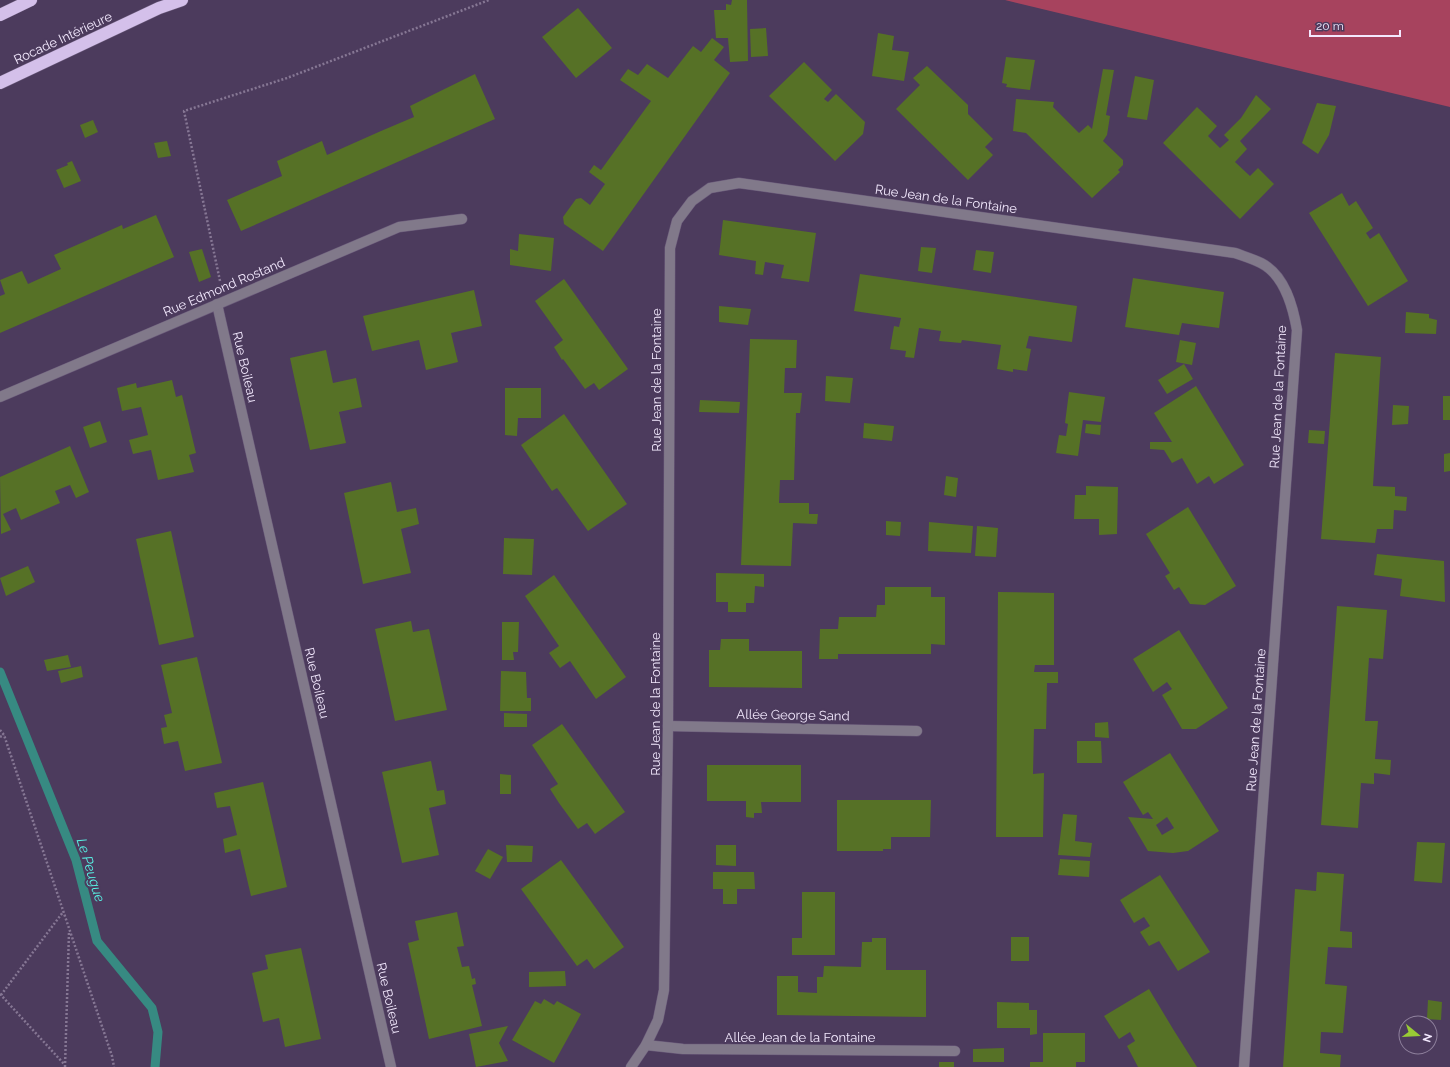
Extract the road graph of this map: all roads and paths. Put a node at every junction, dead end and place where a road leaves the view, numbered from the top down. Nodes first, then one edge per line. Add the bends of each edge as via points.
1 (31, 0) edge
2 (182, 0) edge
3 (489, 0) edge
4 (0, 15) edge
5 (0, 83) edge
6 (462, 219) dead end
7 (217, 304) junction
8 (0, 397) edge
9 (668, 726) junction
10 (0, 730) edge
11 (917, 730) dead end
12 (4, 735) junction
13 (0, 737) edge
14 (64, 912) junction
15 (69, 929) junction
16 (1, 994) edge
17 (646, 1045) junction
18 (955, 1051) dead end
19 (65, 1066) edge
20 (114, 1067) edge
21 (391, 1067) edge
22 (631, 1067) edge
23 (1244, 1067) edge

1 - 4 highway
2 - 5 highway, Rocade Intérieure via 159,8
3 - 7 path via 287,78 184,111 220,280
6 - 7 street, Rue Edmond Rostand via 399,227
7 - 8 street, Rue Edmond Rostand
7 - 21 street, Rue Boileau
9 - 11 street, Allée George Sand
9 - 17 street, Rue Jean de la Fontaine via 664,990 658,1020
9 - 23 street, Rue Jean de la Fontaine via 670,248 678,221 692,201 710,188 739,183 1235,253 1262,263 1278,278 1292,306 1297,330
10 - 12 path
12 - 13 path
12 - 14 path
14 - 15 path
14 - 16 path
15 - 19 path
15 - 20 path
16 - 19 path
17 - 18 street, Allée Jean de la Fontaine via 683,1049
17 - 22 street, Rue Jean de la Fontaine

